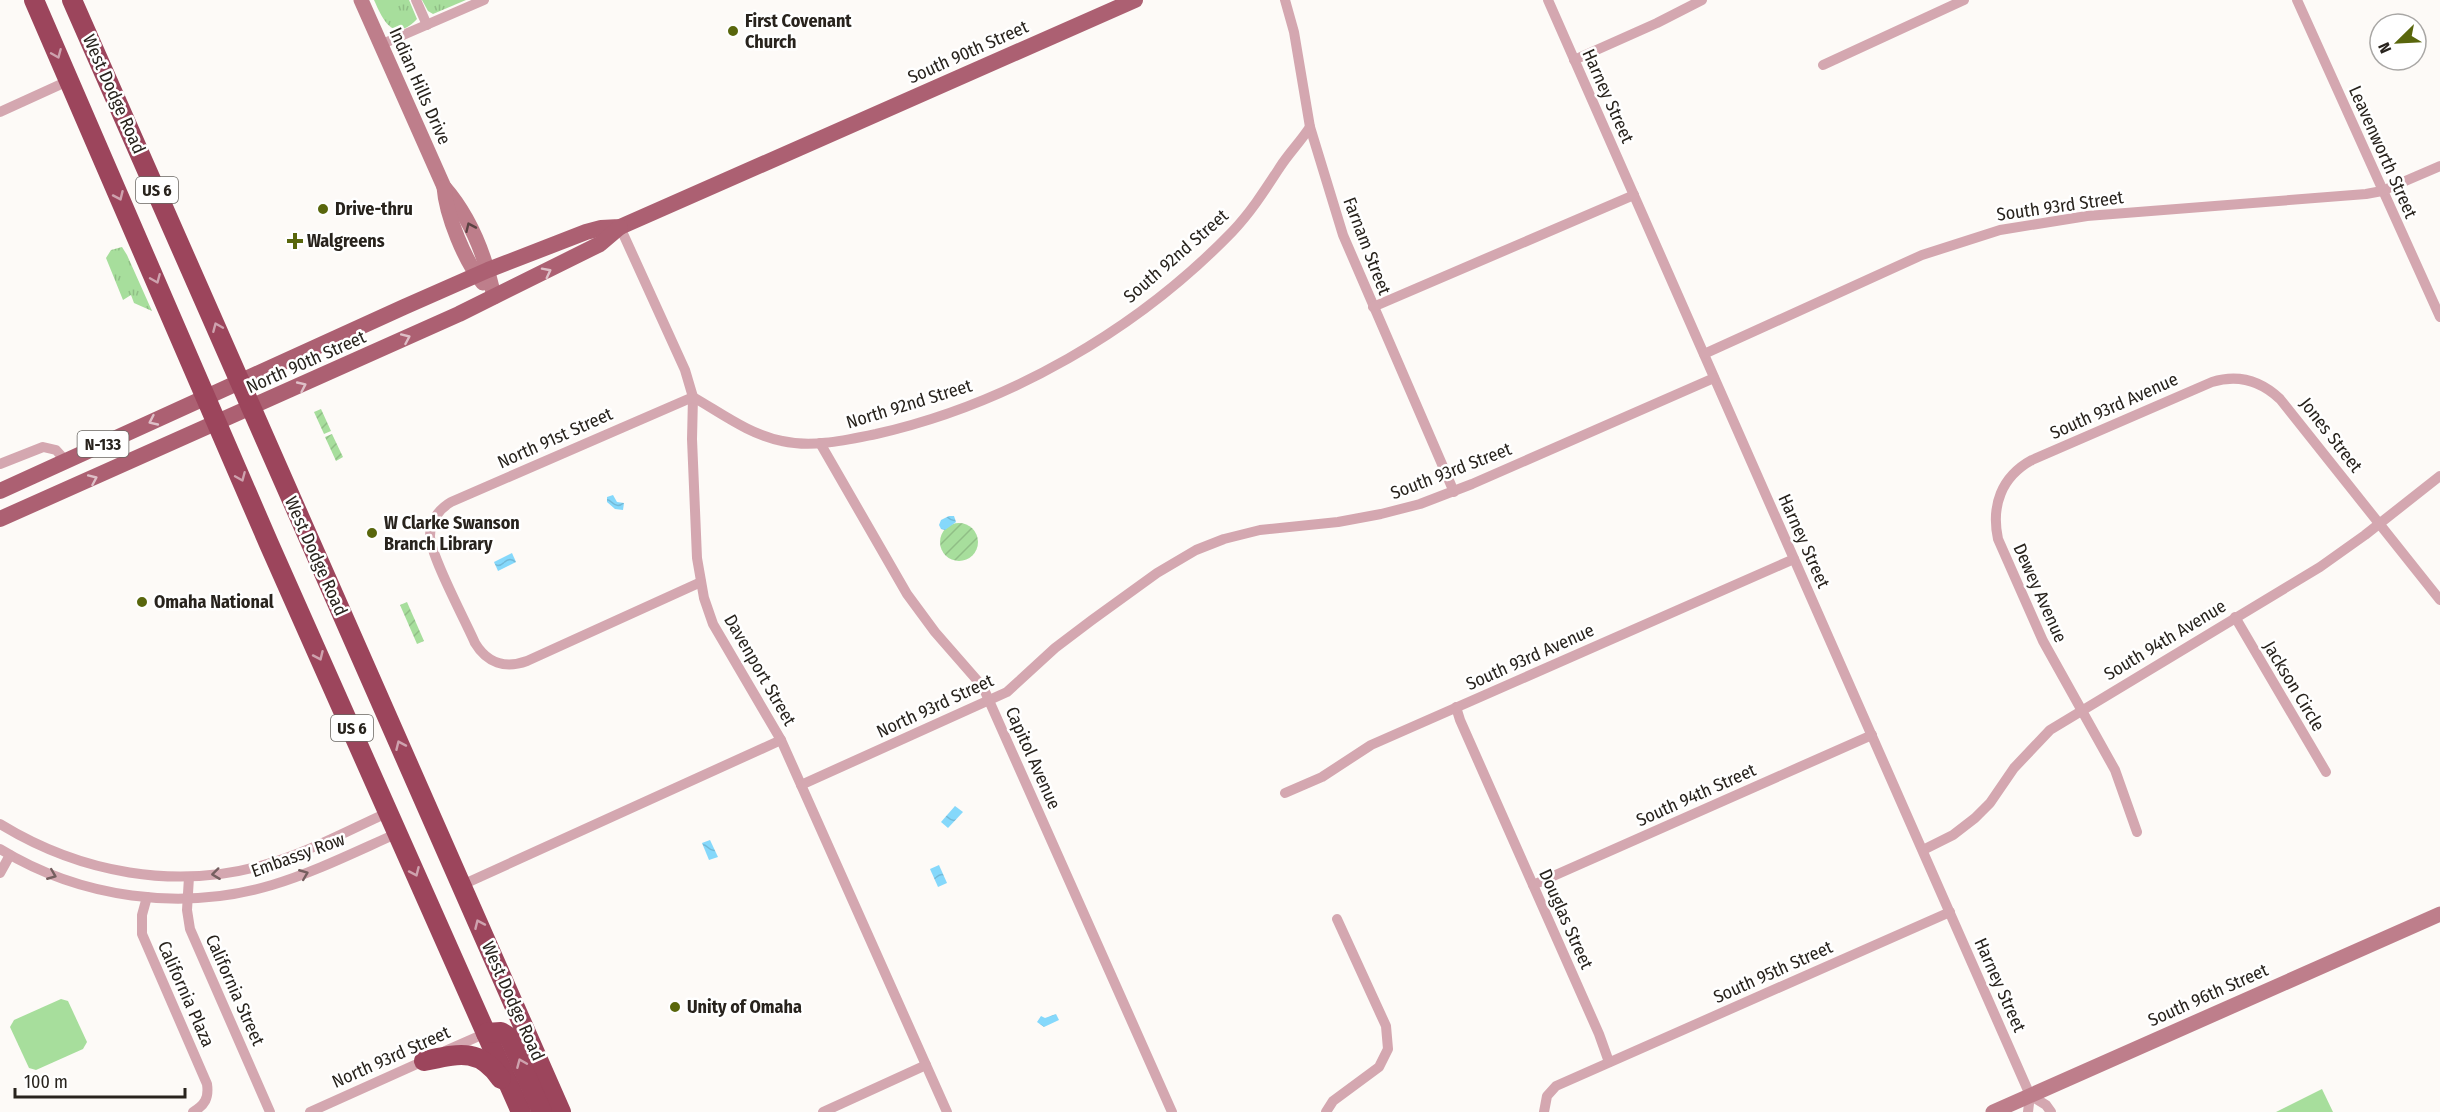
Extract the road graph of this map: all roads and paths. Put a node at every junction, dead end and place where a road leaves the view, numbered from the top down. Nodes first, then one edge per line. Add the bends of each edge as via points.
1 (34, 0) edge
2 (72, 0) edge
3 (361, 0) edge
4 (416, 0) edge
5 (484, 0) edge
6 (1135, 0) edge
7 (1285, 0) edge
8 (1548, 0) edge
9 (1702, 0) edge
10 (1964, 0) edge
11 (2297, 0) edge
12 (427, 25) junction
13 (380, 45) junction
14 (1574, 60) junction
15 (1822, 64) dead end
16 (68, 81) junction
17 (0, 112) edge
18 (1310, 127) junction
19 (817, 140) joint
20 (2440, 166) edge
21 (2382, 191) junction
22 (1634, 195) junction
23 (620, 227) junction
24 (482, 273) junction
25 (494, 297) junction
26 (1373, 307) junction
27 (2440, 318) edge
28 (1704, 354) junction
29 (1065, 360) joint
30 (1714, 378) junction
31 (2247, 379) joint
32 (239, 381) junction
33 (206, 396) junction
34 (693, 397) junction
35 (251, 408) junction
36 (218, 423) junction
37 (820, 443) junction
38 (66, 461) junction
39 (0, 464) edge
40 (2440, 476) edge
41 (2004, 485) joint
42 (0, 491) edge
43 (1454, 492) junction
44 (0, 519) edge
45 (2379, 524) junction
46 (1794, 559) junction
47 (1157, 573) joint
48 (701, 582) junction
49 (2440, 600) edge
50 (2235, 617) junction
51 (989, 700) junction
52 (1456, 707) junction
53 (2081, 710) junction
54 (1872, 735) junction
55 (781, 740) junction
56 (2326, 772) dead end
57 (801, 785) junction
58 (1284, 793) dead end
59 (389, 812) junction
60 (0, 824) edge
61 (2137, 832) dead end
62 (398, 833) junction
63 (0, 849) edge
64 (1923, 850) junction
65 (10, 855) junction
66 (266, 865) junction
67 (0, 873) edge
68 (189, 877) junction
69 (462, 885) junction
70 (1533, 885) junction
71 (270, 886) junction
72 (147, 897) junction
73 (186, 899) junction
74 (1950, 912) junction
75 (2440, 915) edge
76 (1337, 920) dead end
77 (486, 1033) junction
78 (424, 1061) junction
79 (1609, 1062) junction
80 (926, 1065) junction
81 (2031, 1095) junction
82 (519, 1108) edge
83 (193, 1112) edge
84 (270, 1112) edge
85 (310, 1112) edge
86 (542, 1112) edge
87 (561, 1112) edge
88 (823, 1112) edge
89 (946, 1112) edge
90 (1172, 1112) edge
91 (1326, 1112) edge
92 (1544, 1112) edge
93 (1993, 1112) edge
94 (2028, 1112) edge
95 (2051, 1112) edge

1 -> 16 highway, West Dodge Road / US 6
32 -> 2 highway, West Dodge Road / US 6
3 - 13 street, Indian Hills Drive
4 - 12 street
5 - 12 street
6 - 19 main road, South 90th Street
7 - 18 street, Farnam Street
8 - 14 street, Harney Street
9 - 14 street
10 - 15 street
11 - 21 street, Leavenworth Street
12 - 13 street
13 - 24 street, Indian Hills Drive via 444,188 462,210
14 - 22 street, Harney Street
16 - 17 street
16 -> 33 highway, West Dodge Road / US 6
18 - 26 street, Farnam Street via 1343,235
18 - 29 street, South 92nd Street via 1231,233 1168,290
19 - 23 main road, North 90th Street
20 - 21 street, South 93rd Street
21 - 27 street, Leavenworth Street
21 - 28 street, South 93rd Street via 2087,216 2000,230 1922,255
22 - 26 street
22 - 28 street, Harney Street
23 - 24 main road, North 90th Street via 591,230
25 -> 23 main road, North 90th Street via 600,244
23 - 34 street, Davenport Street via 686,370
24 - 25 street, Indian Hills Drive
24 - 32 main road, North 90th Street
35 -> 25 main road, North 90th Street
26 - 43 street, Farnam Street
28 - 30 street, Harney Street
29 - 37 street, North 92nd Street via 1003,391 928,419 845,441
30 - 43 street, South 93rd Street
30 - 46 street, Harney Street
31 - 41 street, South 93rd Avenue via 2219,380 2201,386 2032,460
31 - 45 street, Jones Street via 2271,390 2280,399
32 - 33 main road, North 90th Street / N-133
32 - 35 highway, West Dodge Road / US 6
33 - 36 highway, West Dodge Road / US 6
33 -> 38 main road, North 90th Street / N-133
34 - 37 street, North 92nd Street via 766,437 799,444
34 - 48 street, Davenport Street via 695,529
34 - 48 street, North 91st Street via 451,502 435,518 430,533 431,545 475,643 488,659 505,665 522,663
35 - 36 main road, North 90th Street / N-133
69 -> 35 highway, West Dodge Road / US 6
44 -> 36 main road, North 90th Street / N-133
36 -> 59 highway, West Dodge Road / US 6
37 - 51 street, Capitol Avenue via 907,594 983,687
38 - 39 street via 56,450 43,447
38 - 42 main road, North 90th Street / N-133
40 - 45 street, South 94th Avenue
41 - 53 street, Dewey Avenue via 1996,505 1998,539 2043,641
43 - 47 street, South 93rd Street via 1382,514 1260,530 1196,550
45 - 49 street, Jones Street
45 - 50 street, South 94th Avenue via 2320,567
46 - 52 street, South 93rd Avenue
46 - 54 street, Harney Street
47 - 51 street, North 93rd Street via 1055,648 1007,692
48 - 55 street, Davenport Street via 720,639
50 - 53 street, South 94th Avenue
50 - 56 street, Jackson Circle
51 - 57 street, North 93rd Street
51 - 90 street, Capitol Avenue
52 - 58 street, South 93rd Avenue via 1371,745 1322,777
52 - 70 street, Douglas Street
53 - 61 street, Dewey Avenue via 2115,770
53 - 64 street, South 94th Avenue via 2033,746 1975,818
54 - 64 street, Harney Street
54 - 70 street, South 94th Street
55 - 57 street, Davenport Street
55 - 69 street
57 - 80 street, Davenport Street
59 - 62 highway, West Dodge Road / US 6
59 - 66 street, Embassy Row
60 - 68 street, Embassy Row via 83,863 144,875
71 -> 62 street, Embassy Row
62 -> 77 highway, West Dodge Road / US 6
63 - 65 street, Embassy Row
64 - 74 street, Harney Street
65 - 67 street
65 -> 72 street, Embassy Row via 76,884
66 -> 68 street, Embassy Row
66 - 71 street
68 - 73 street, California Street
87 -> 69 highway, West Dodge Road / US 6
70 - 79 street, Douglas Street
71 - 73 street, Embassy Row
72 - 73 street, Embassy Row
72 - 83 street, California Plaza via 142,934 207,1084 205,1102
73 - 84 street, California Street via 193,936
74 - 79 street, South 95th Street
74 - 81 street, Harney Street
75 - 81 street, South 96th Street
76 - 91 street via 1386,1026 1388,1049 1379,1067 1333,1101
77 - 78 street, North 93rd Street
77 - 82 highway, West Dodge Road / US 6
86 -> 77 highway via 508,1037 497,1031
78 - 82 highway via 463,1055 483,1059
78 - 85 street, North 93rd Street
79 - 92 street via 1556,1086 1547,1096
80 - 88 street
80 - 89 street, Davenport Street
81 - 93 street, South 96th Street
81 - 94 street
81 - 95 street

